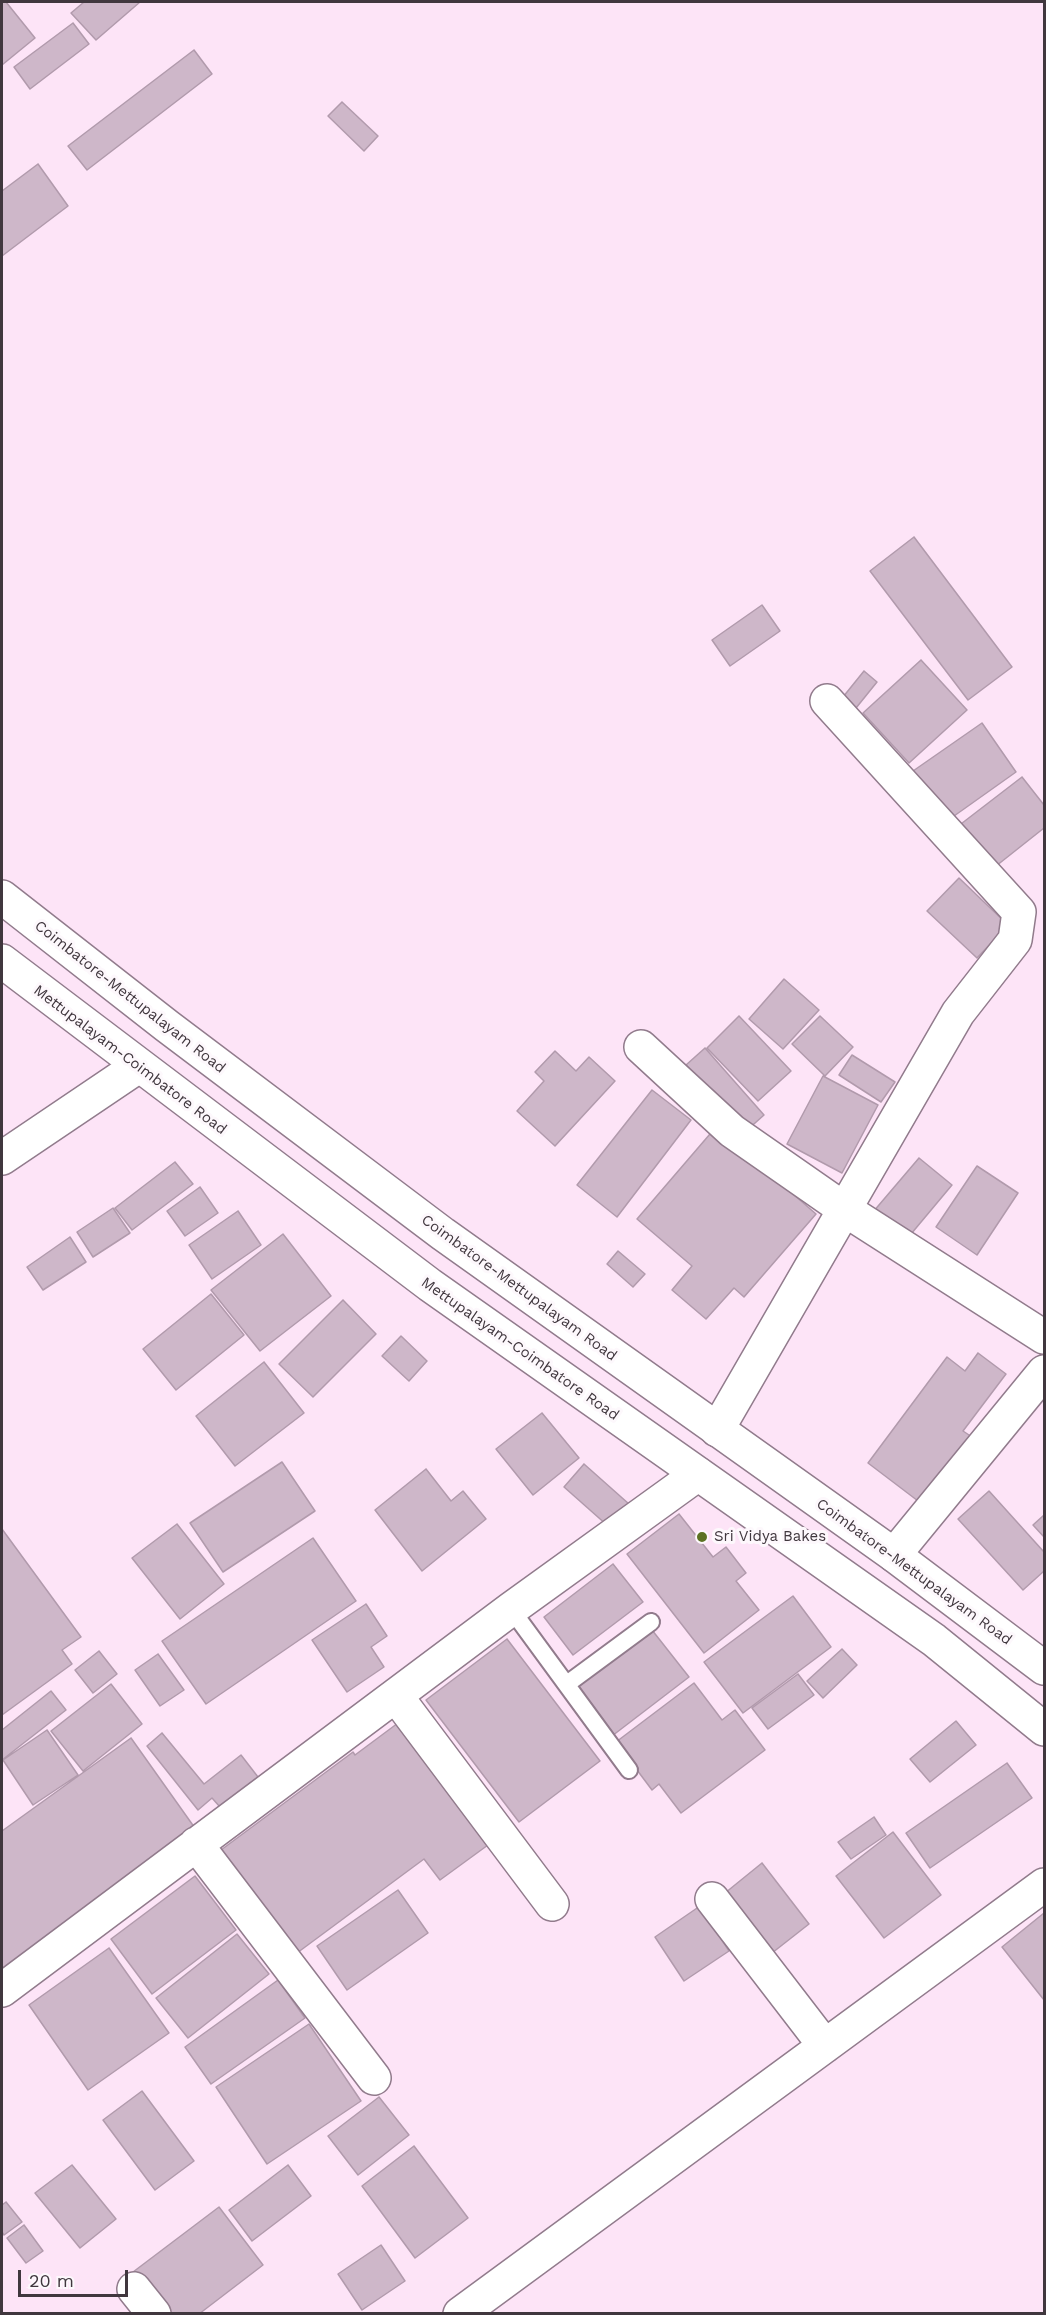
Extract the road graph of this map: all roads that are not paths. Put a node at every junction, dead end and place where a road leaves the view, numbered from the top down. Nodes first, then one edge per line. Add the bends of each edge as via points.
1 (827, 701) dead end
2 (2, 897) edge
3 (2, 961) edge
4 (641, 1047) dead end
5 (138, 1067) junction
6 (2, 1158) edge
7 (844, 1209) junction
8 (1044, 1338) edge
9 (1044, 1372) edge
10 (717, 1430) junction
11 (698, 1474) junction
12 (894, 1555) junction
13 (511, 1609) junction
14 (651, 1622) dead end
15 (1044, 1668) edge
16 (567, 1684) junction
17 (396, 1696) junction
18 (1044, 1730) edge
19 (629, 1770) dead end
20 (196, 1844) junction
21 (1044, 1885) edge
22 (712, 1899) dead end
23 (552, 1904) dead end
24 (2, 1990) edge
25 (825, 2046) junction
26 (374, 2078) dead end
27 (134, 2289) dead end
28 (154, 2313) edge
29 (460, 2313) edge

1 - 7 main road via 1019,912 1015,940 958,1013
2 - 10 main road, Coimbatore-Mettupalayam Road via 443,1234
3 - 5 main road, Mettupalayam-Coimbatore Road
4 - 7 main road via 732,1131
5 - 6 main road
5 - 11 main road, Mettupalayam-Coimbatore Road via 430,1286
7 - 8 main road
7 - 10 main road
9 - 12 main road
10 - 12 main road, Coimbatore-Mettupalayam Road
11 - 13 main road
11 - 18 main road, Mettupalayam-Coimbatore Road via 934,1640
12 - 15 main road, Coimbatore-Mettupalayam Road
13 - 16 lane
13 - 17 main road
14 - 16 lane
16 - 19 lane
17 - 20 main road
17 - 23 main road
20 - 24 main road
20 - 26 main road
21 - 25 main road
22 - 25 main road
25 - 29 main road
27 - 28 main road

